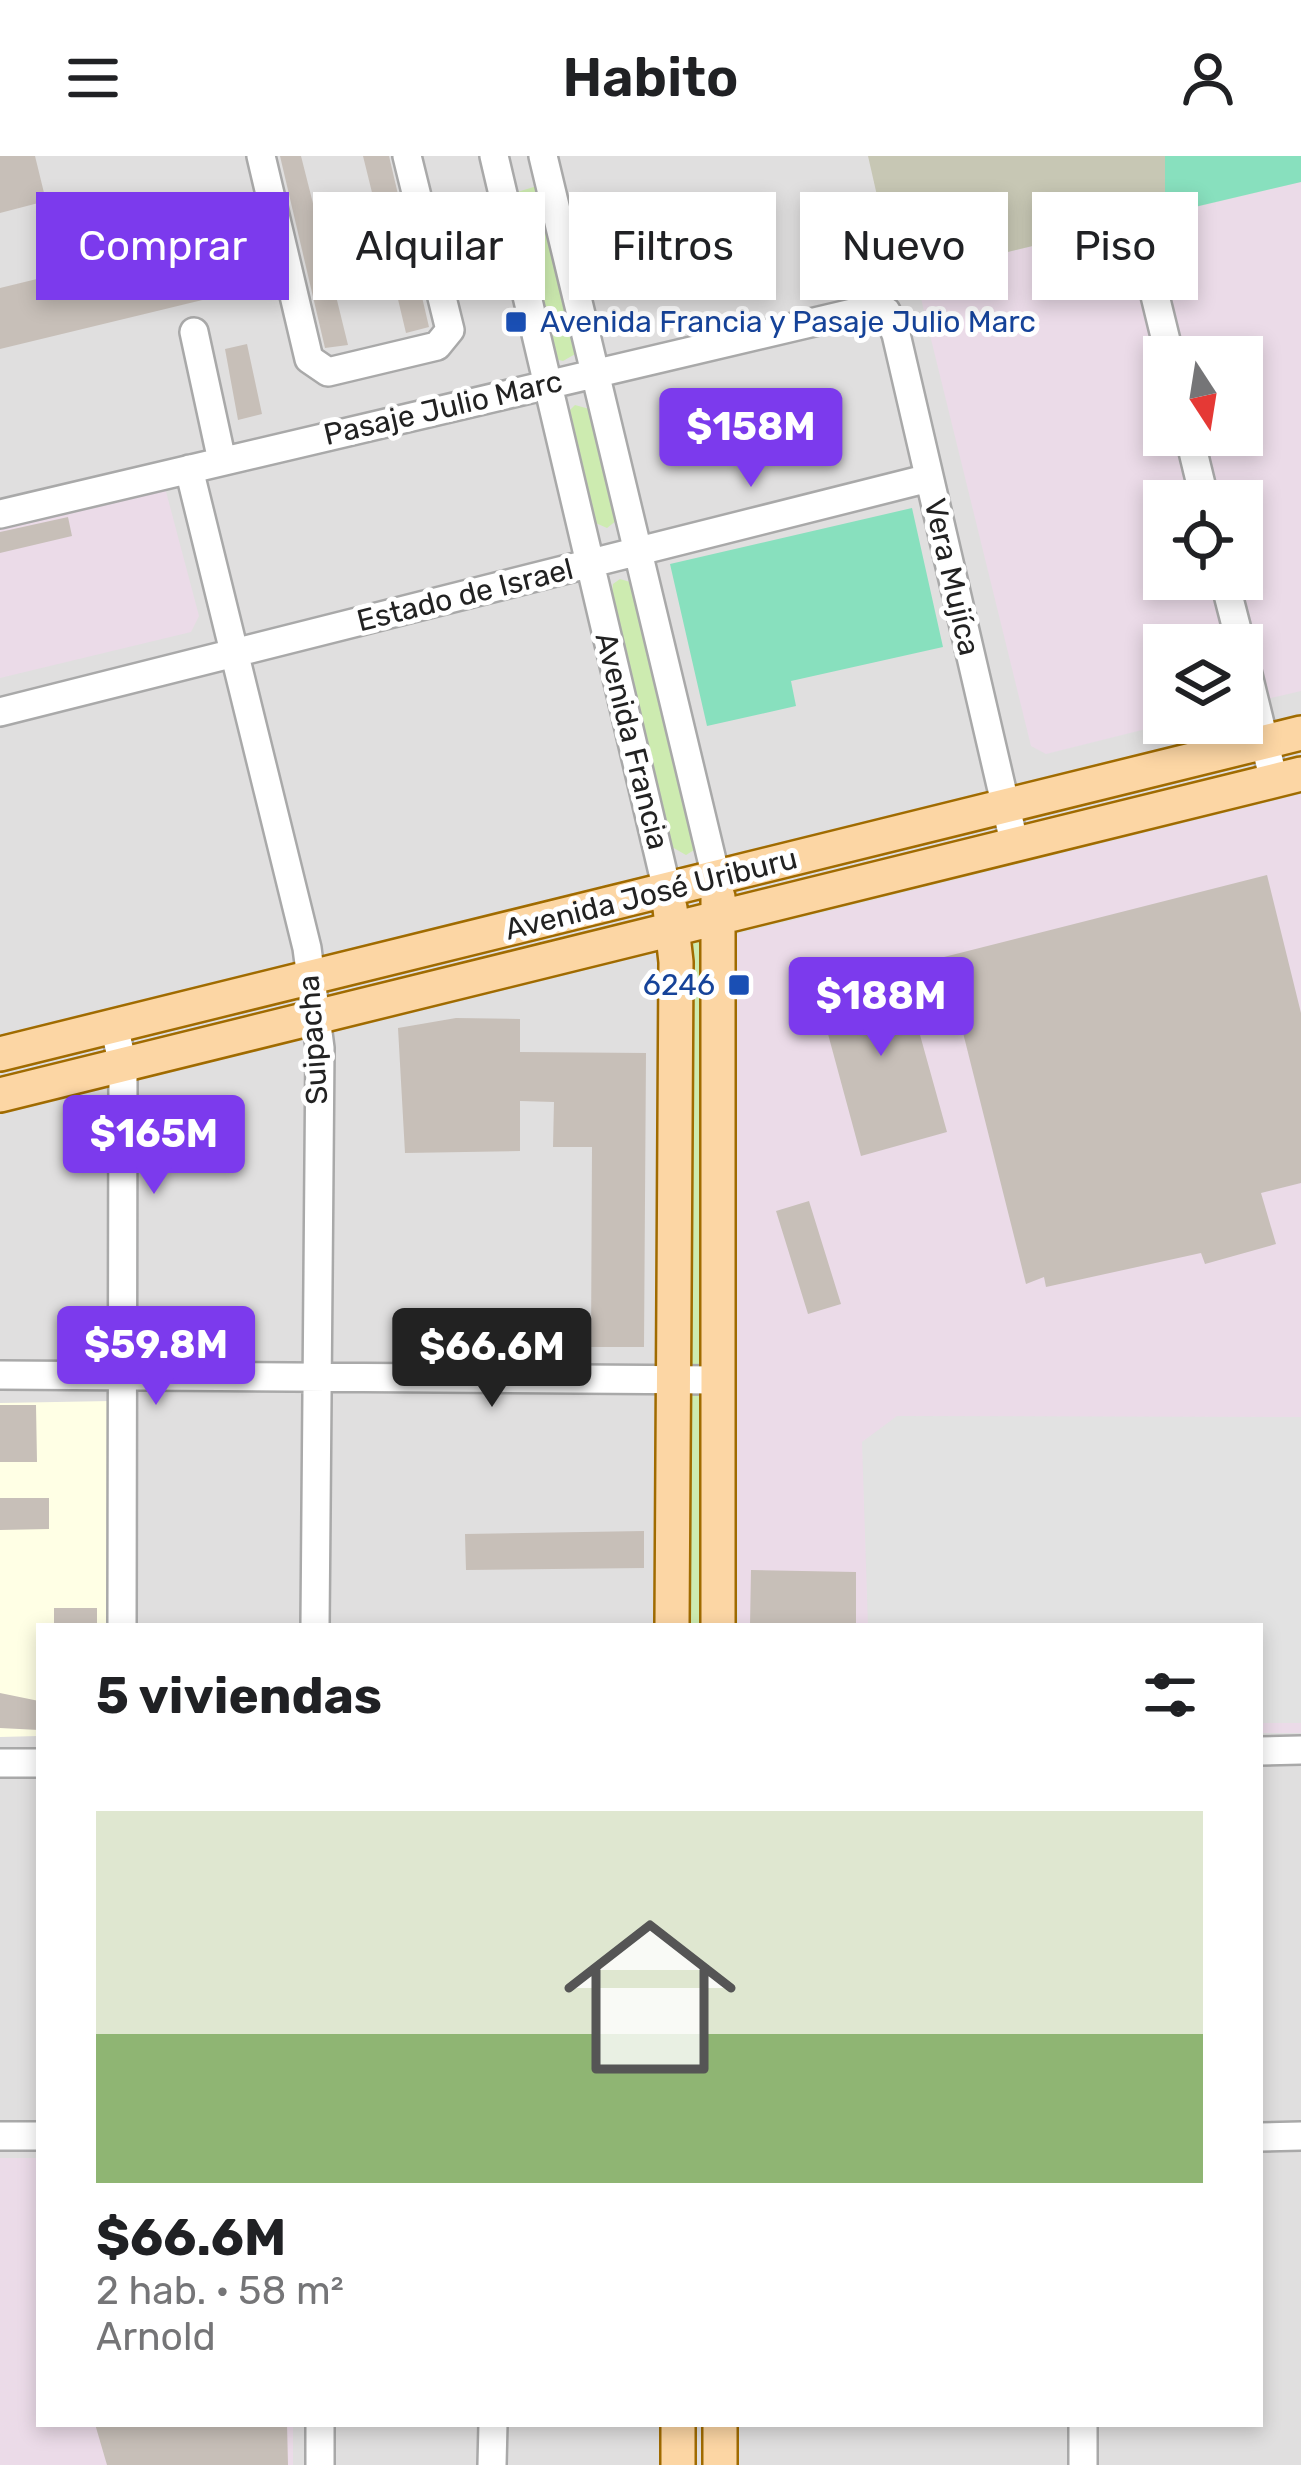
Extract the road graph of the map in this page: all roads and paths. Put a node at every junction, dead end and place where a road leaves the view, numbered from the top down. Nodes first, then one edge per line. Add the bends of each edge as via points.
1 (261, 156) edge
2 (406, 156) edge
3 (545, 163) edge
4 (496, 166) edge
5 (1156, 300) edge
6 (886, 310) joint
7 (194, 332) dead end
8 (1165, 336) edge
9 (594, 372) junction
10 (544, 384) junction
11 (222, 460) junction
12 (189, 469) junction
13 (929, 478) junction
14 (0, 514) edge
15 (639, 551) junction
16 (587, 564) junction
17 (234, 653) junction
18 (0, 712) edge
19 (1301, 733) edge
20 (1263, 738) edge
21 (1264, 742) junction
22 (1288, 778) edge
23 (1005, 806) junction
24 (1015, 845) junction
25 (716, 877) junction
26 (667, 890) junction
27 (719, 919) junction
28 (674, 930) junction
29 (310, 977) junction
30 (316, 1018) junction
31 (114, 1026) junction
32 (0, 1054) edge
33 (123, 1065) junction
34 (0, 1095) edge
35 (0, 1376) edge
36 (122, 1376) junction
37 (313, 1377) junction
38 (671, 1379) junction
39 (718, 1380) junction
40 (122, 1623) edge
41 (315, 1623) edge
42 (672, 1623) edge
43 (718, 1623) edge
44 (1301, 1750) edge
45 (1263, 1751) edge
46 (0, 1763) edge
47 (36, 1763) edge
48 (0, 2136) edge
49 (36, 2136) edge
50 (1301, 2136) edge
51 (1263, 2137) edge
52 (320, 2427) edge
53 (493, 2427) edge
54 (678, 2427) edge
55 (720, 2427) edge
56 (1082, 2427) edge
57 (320, 2465) edge
58 (492, 2465) edge
59 (678, 2465) edge
60 (720, 2465) edge
61 (1083, 2465) edge

1 - 2 street via 309,359 328,372 437,346 450,330
3 - 4 street via 531,179
3 - 9 street, Avenida Francia
4 - 10 street, Avenida Francia
5 - 8 street
6 - 9 street, Pasaje Julio Marc via 865,307
6 - 13 street, Vera Mujíca
7 - 11 street
9 - 10 street, Pasaje Julio Marc
9 - 15 street, Avenida Francia
10 - 11 street, Pasaje Julio Marc
10 - 16 street, Avenida Francia
11 - 12 street, Pasaje Julio Marc
12 - 14 street, Pasaje Julio Marc
12 - 17 street, Suipacha
13 - 15 street, Estado de Israel
13 - 23 street, Vera Mujíca
15 - 16 street, Estado de Israel
15 - 25 street, Avenida Francia
16 - 17 street, Estado de Israel
16 - 26 street, Avenida Francia
17 - 18 street, Estado de Israel
17 - 29 street, Suipacha
19 - 21 main road, Avenida José Uriburu
20 - 21 street
21 - 22 street
21 - 23 main road, Avenida José Uriburu
22 - 24 main road, Avenida José Uriburu
23 - 24 street, Vera Mujíca
23 - 25 main road, Avenida José Uriburu
24 - 27 main road, Avenida José Uriburu
25 - 26 main road, Avenida José Uriburu
25 - 27 main road, Avenida Francia
26 - 28 main road, Avenida Francia
26 - 29 main road, Avenida José Uriburu
27 - 28 main road, Avenida José Uriburu
27 - 39 main road, Avenida Francia
28 - 30 main road, Avenida José Uriburu
28 - 38 main road, Avenida Francia
29 - 30 street, Suipacha
29 - 31 main road, Avenida José Uriburu
30 - 33 main road, Avenida José Uriburu
30 - 37 street, Suipacha
31 - 32 main road, Avenida José Uriburu
31 - 33 street
33 - 34 main road, Avenida José Uriburu
33 - 36 street
35 - 36 street
36 - 37 street
36 - 40 street
37 - 38 street
37 - 41 street, Suipacha
38 - 39 street
38 - 42 main road, Avenida Francia
39 - 43 main road, Avenida Francia
44 - 45 street
46 - 47 street
48 - 49 street
50 - 51 street
52 - 57 street
53 - 58 street
54 - 59 main road
55 - 60 main road
56 - 61 street

